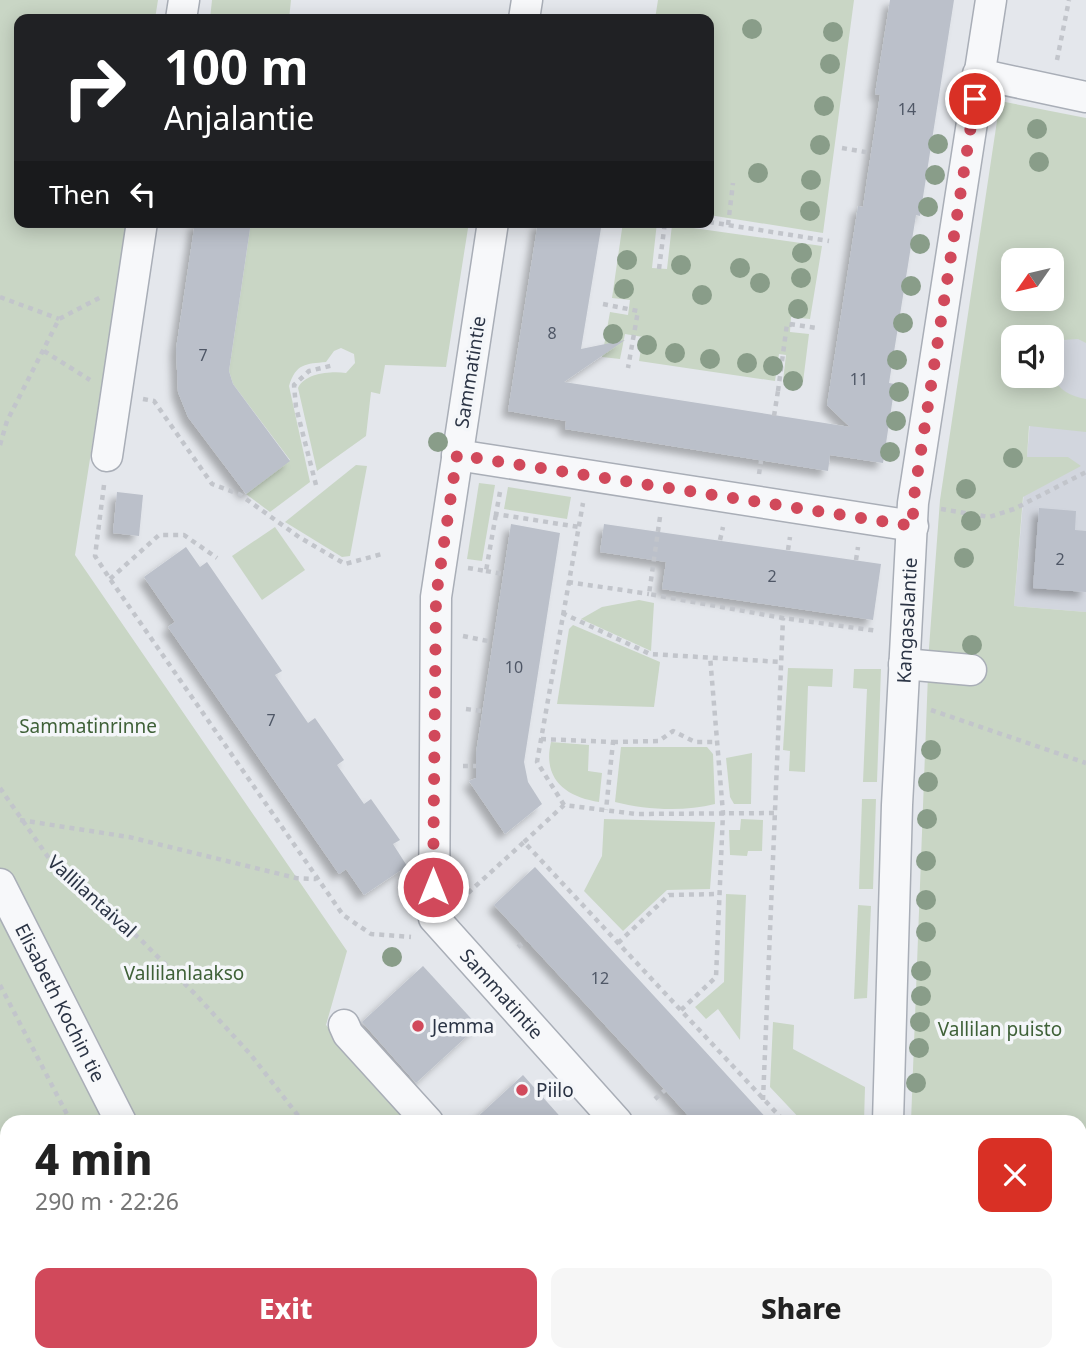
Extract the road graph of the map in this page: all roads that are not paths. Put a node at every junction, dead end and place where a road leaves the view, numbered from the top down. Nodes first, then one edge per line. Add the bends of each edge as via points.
1 (991, 0) edge
2 (978, 74) junction
3 (1086, 97) edge
4 (141, 228) edge
5 (492, 228) edge
6 (457, 455) junction
7 (107, 456) road end
8 (922, 516) junction
9 (904, 664) junction
10 (971, 670) dead end
11 (0, 884) edge
12 (344, 1025) dead end
13 (117, 1115) edge
14 (422, 1115) edge
15 (611, 1115) edge
16 (888, 1115) edge

1 - 2 street, Kangasalantie
2 - 3 street
2 - 8 street, Kangasalantie via 913,503
4 - 7 street
5 - 6 street, Sammatintie
6 - 8 street
6 - 15 street, Sammatintie via 436,597 434,918
8 - 9 street, Kangasalantie
9 - 10 street
9 - 16 street, Kangasalantie
11 - 13 street, Elisabeth Kochin tie
12 - 14 street

